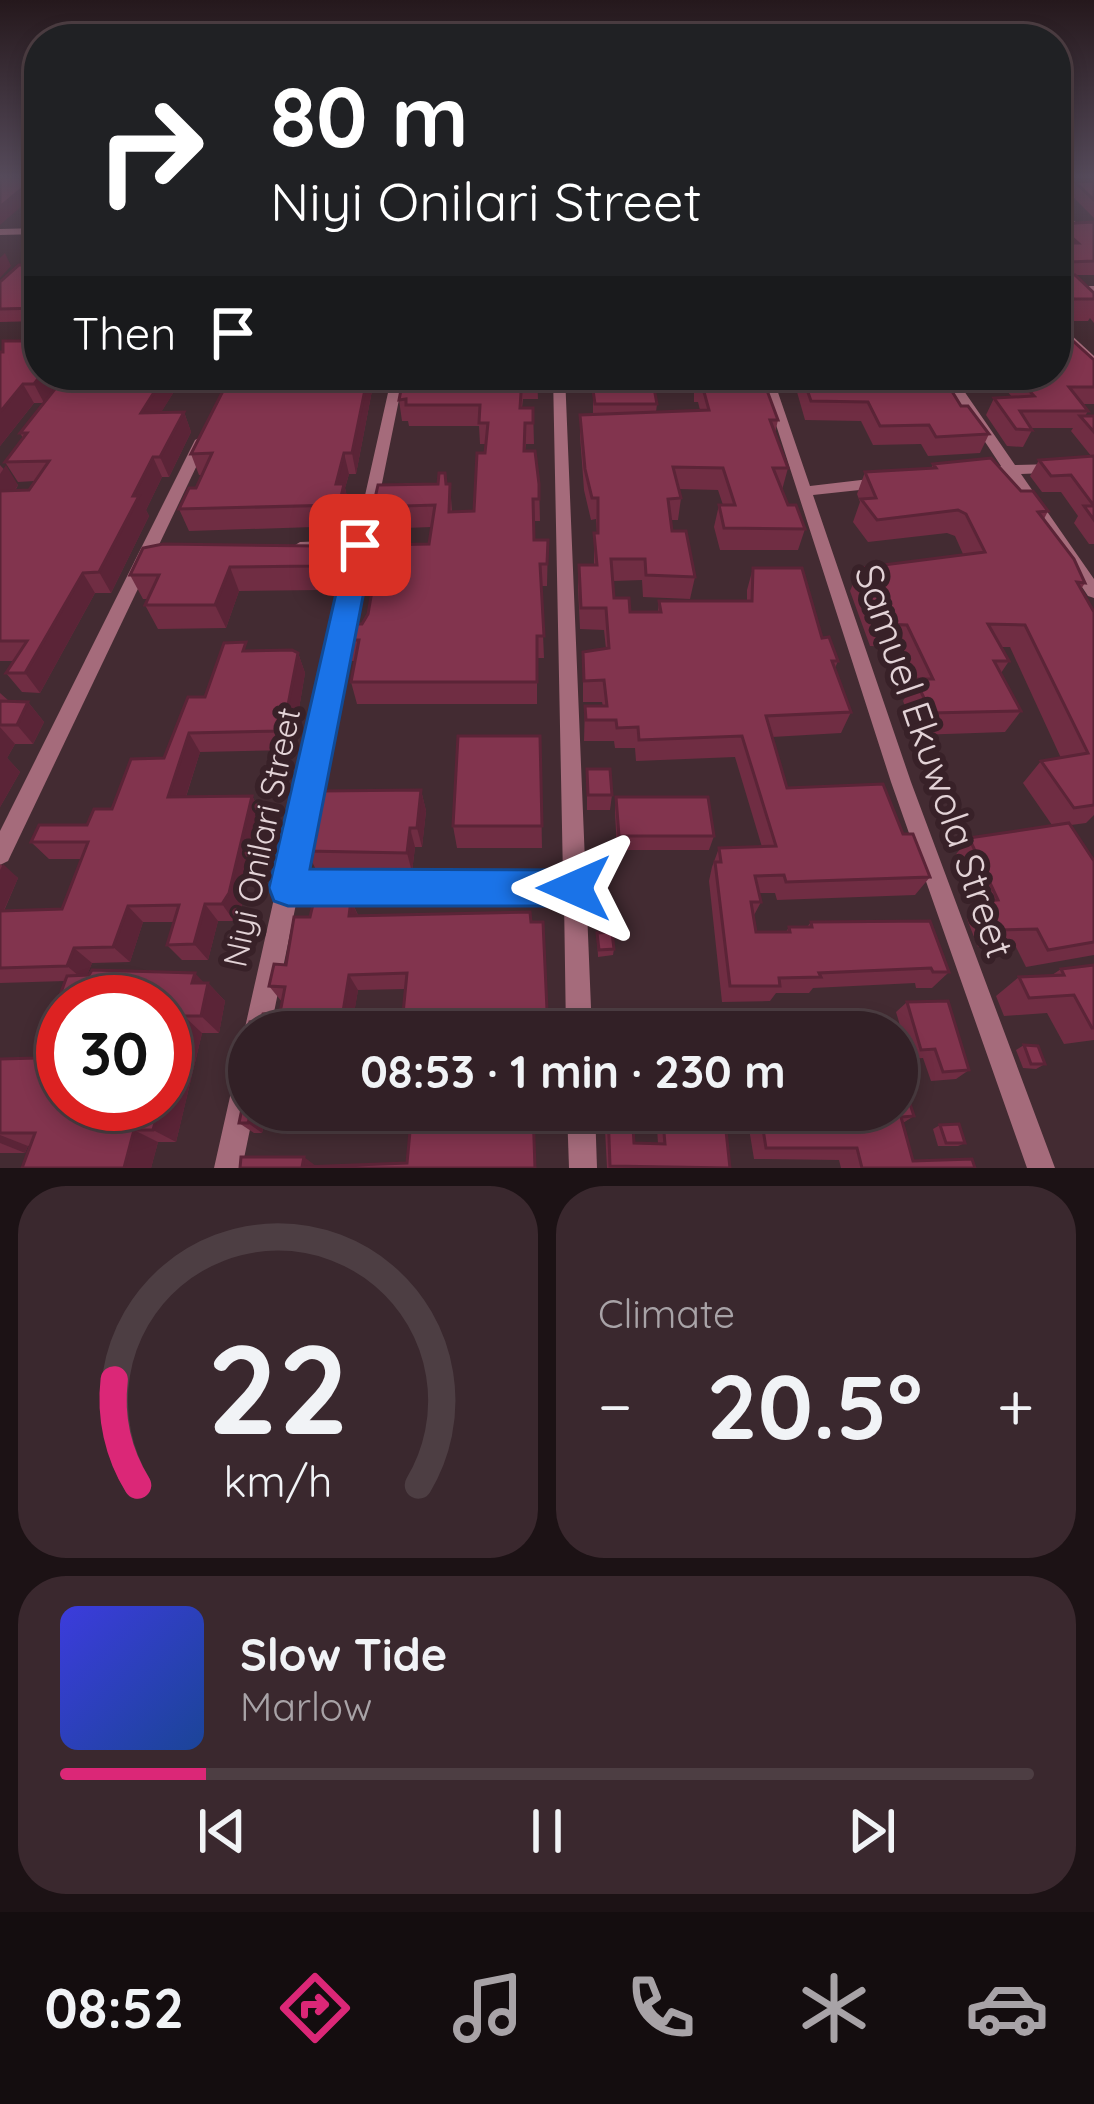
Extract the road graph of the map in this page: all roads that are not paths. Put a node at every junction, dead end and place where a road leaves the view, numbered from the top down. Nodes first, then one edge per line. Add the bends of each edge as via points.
1 (1071, 231) edge
2 (1080, 231) joint
3 (1094, 231) edge
4 (24, 268) edge
5 (0, 291) edge
6 (1071, 340) edge
7 (1094, 363) edge
8 (395, 390) edge
9 (563, 390) edge
10 (771, 390) edge
11 (957, 390) edge
12 (206, 431) edge
13 (1094, 466) edge
14 (1008, 468) junction
15 (964, 473) edge
16 (896, 481) edge
17 (807, 490) junction
18 (360, 545) junction
19 (290, 547) edge
20 (149, 550) junction
21 (172, 550) edge
22 (1094, 592) edge
23 (0, 854) edge
24 (288, 888) junction
25 (574, 888) junction
26 (262, 1011) edge
27 (577, 1011) edge
28 (236, 1131) edge
29 (582, 1131) edge
30 (228, 1168) edge
31 (584, 1168) edge
32 (1041, 1168) edge

1 - 2 street
2 - 3 street
4 - 5 street
6 - 7 street
8 - 18 street, Niyi Onilari Street
9 - 25 street via 572,428
10 - 17 street, Samuel Ekuwola Street
11 - 14 street
12 - 20 street
13 - 14 street
14 - 15 street
14 - 22 street
16 - 17 street
17 - 32 street, Samuel Ekuwola Street via 901,782
18 - 19 street
18 - 24 street, Niyi Onilari Street
20 - 21 street
20 - 23 street
24 - 25 street
24 - 26 street, Niyi Onilari Street
25 - 27 street
28 - 30 street
29 - 31 street

